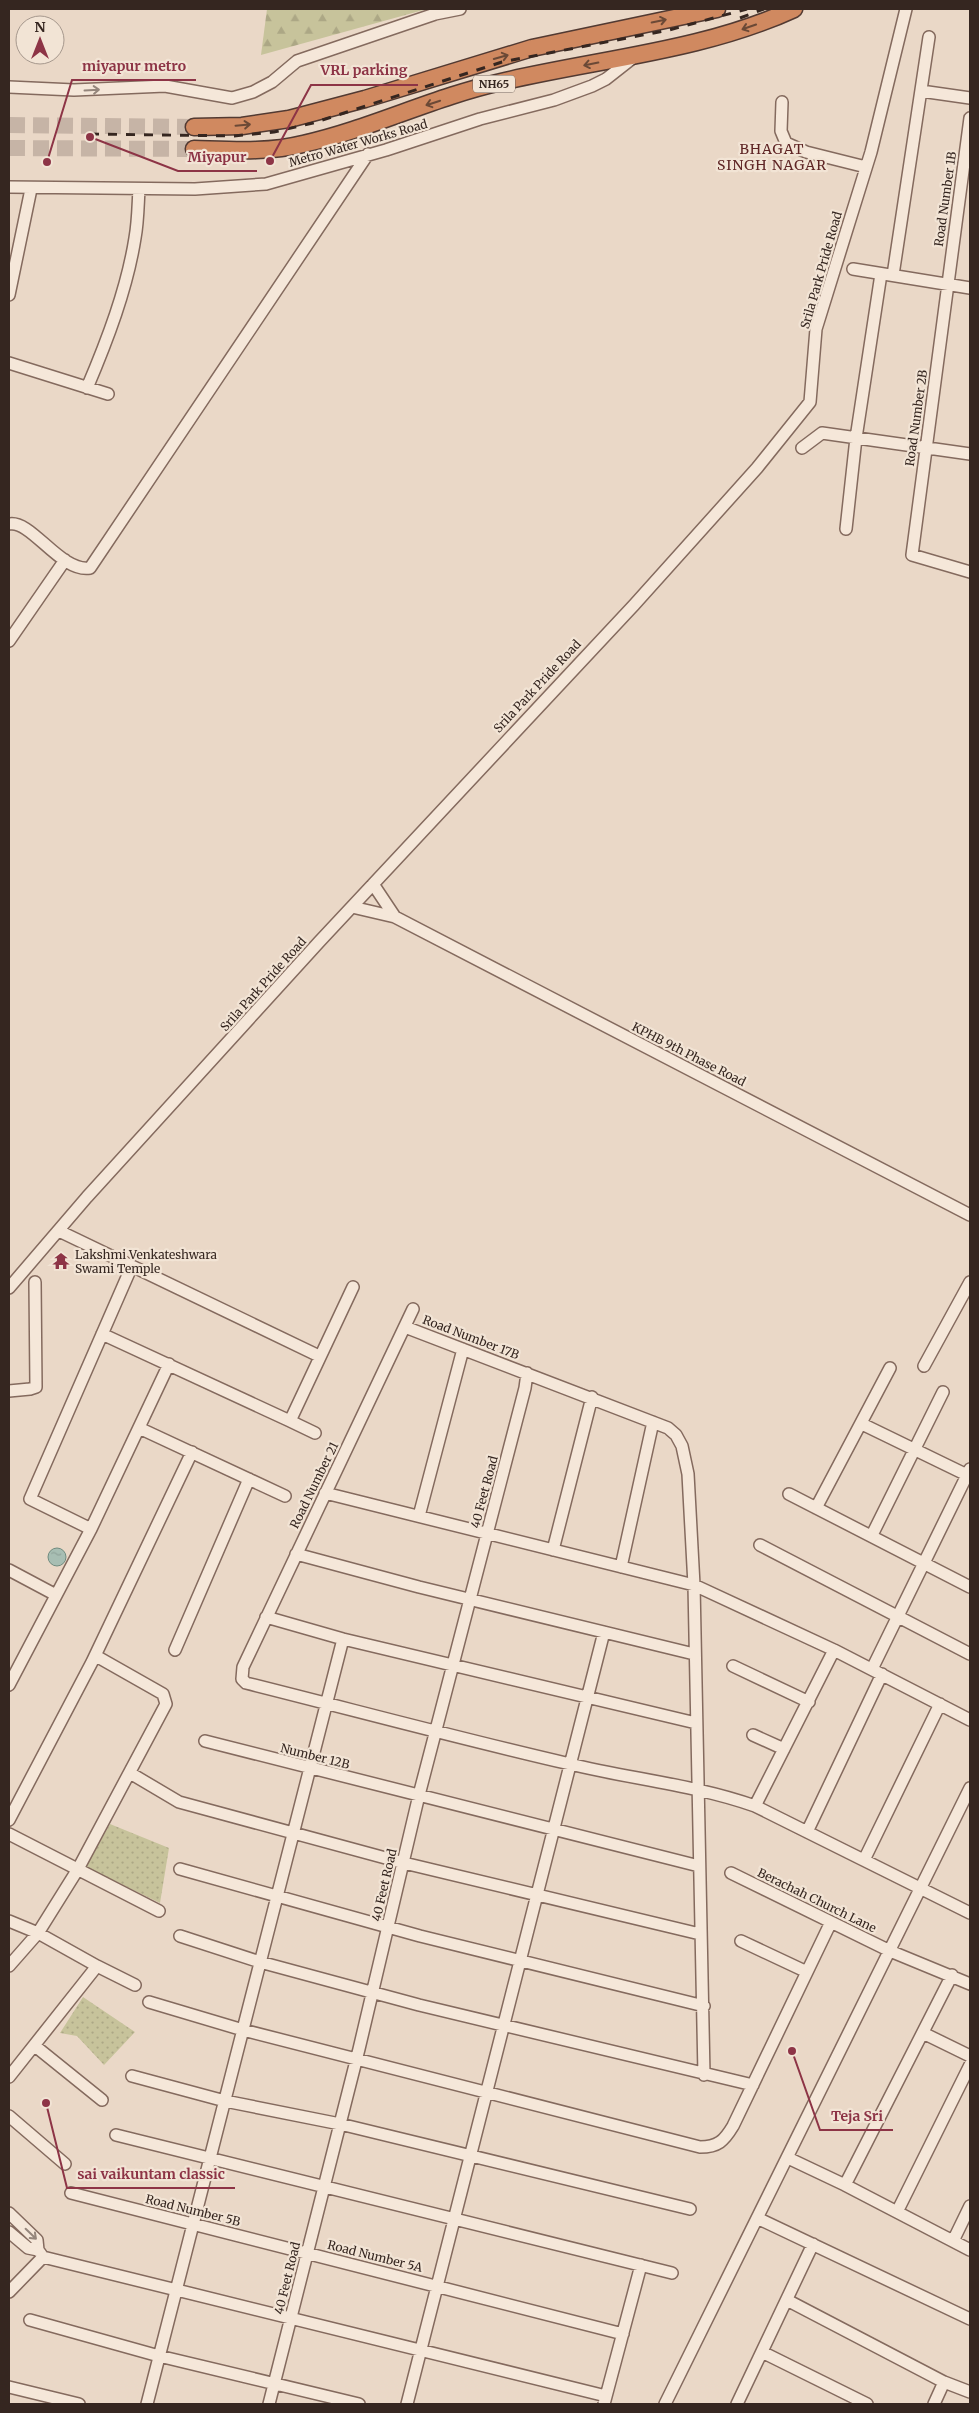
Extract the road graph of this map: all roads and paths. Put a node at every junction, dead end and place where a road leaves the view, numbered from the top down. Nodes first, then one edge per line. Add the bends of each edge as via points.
1 (460, 9) edge
2 (717, 9) edge
3 (794, 9) edge
4 (906, 9) edge
5 (929, 37) dead end
6 (637, 54) junction
7 (478, 63) junction
8 (486, 86) junction
9 (9, 87) edge
10 (920, 92) junction
11 (970, 98) edge
12 (782, 102) dead end
13 (970, 118) edge
14 (194, 127) tunnel mouth
15 (194, 149) tunnel mouth
16 (368, 154) junction
17 (866, 167) junction
18 (9, 187) edge
19 (32, 189) junction
20 (139, 189) junction
21 (13, 263) edge
22 (852, 269) dead end
23 (881, 274) junction
24 (893, 276) junction
25 (948, 284) junction
26 (970, 288) edge
27 (9, 295) edge
28 (9, 364) edge
29 (87, 388) junction
30 (108, 394) dead end
31 (856, 438) junction
32 (802, 448) dead end
33 (926, 448) junction
34 (970, 454) edge
35 (9, 524) edge
36 (846, 529) dead end
37 (64, 560) junction
38 (970, 572) edge
39 (9, 641) edge
40 (373, 884) junction
41 (352, 907) junction
42 (395, 917) junction
43 (970, 1215) edge
44 (59, 1232) junction
45 (131, 1268) junction
46 (35, 1282) dead end
47 (970, 1282) edge
48 (353, 1287) dead end
49 (9, 1288) edge
50 (413, 1309) dead end
51 (405, 1327) junction
52 (102, 1334) junction
53 (463, 1350) junction
54 (319, 1356) junction
55 (169, 1364) junction
56 (924, 1366) dead end
57 (890, 1368) dead end
58 (526, 1373) junction
59 (9, 1390) edge
60 (943, 1392) dead end
61 (592, 1397) junction
62 (290, 1421) junction
63 (653, 1422) junction
64 (862, 1424) junction
65 (139, 1428) junction
66 (315, 1433) dead end
67 (915, 1449) junction
68 (192, 1452) junction
69 (969, 1472) edge
70 (249, 1479) junction
71 (325, 1493) junction
72 (789, 1494) dead end
73 (285, 1496) dead end
74 (816, 1508) junction
75 (419, 1516) junction
76 (91, 1529) junction
77 (487, 1534) junction
78 (872, 1535) junction
79 (760, 1545) dead end
80 (554, 1550) junction
81 (296, 1554) junction
82 (925, 1564) junction
83 (620, 1567) junction
84 (9, 1570) edge
85 (694, 1585) junction
86 (970, 1587) edge
87 (56, 1596) junction
88 (470, 1599) junction
89 (898, 1616) junction
90 (266, 1617) junction
91 (604, 1632) junction
92 (343, 1639) junction
93 (175, 1650) dead end
94 (834, 1650) junction
95 (694, 1654) junction
96 (970, 1654) edge
97 (96, 1656) junction
98 (453, 1665) junction
99 (733, 1666) dead end
100 (872, 1669) junction
101 (882, 1674) junction
102 (9, 1684) edge
103 (588, 1697) junction
104 (808, 1702) junction
105 (327, 1703) junction
106 (940, 1704) junction
107 (970, 1720) edge
108 (696, 1723) junction
109 (436, 1731) junction
110 (753, 1735) dead end
111 (205, 1741) dead end
112 (784, 1750) junction
113 (571, 1764) junction
114 (310, 1769) junction
115 (130, 1773) junction
116 (970, 1788) edge
117 (697, 1791) junction
118 (419, 1796) junction
119 (755, 1806) junction
120 (9, 1820) edge
121 (554, 1829) junction
122 (294, 1832) junction
123 (807, 1832) junction
124 (9, 1834) edge
125 (864, 1860) junction
126 (404, 1863) junction
127 (699, 1866) junction
128 (78, 1869) junction
129 (180, 1869) dead end
130 (731, 1873) dead end
131 (921, 1888) junction
132 (538, 1895) junction
133 (277, 1896) junction
134 (160, 1911) dead end
135 (970, 1913) edge
136 (9, 1921) edge
137 (831, 1922) junction
138 (389, 1927) junction
139 (38, 1933) junction
140 (700, 1934) junction
141 (180, 1936) dead end
142 (741, 1941) dead end
143 (890, 1951) junction
144 (521, 1960) junction
145 (260, 1962) junction
146 (9, 1966) edge
147 (97, 1966) junction
148 (807, 1972) junction
149 (952, 1975) junction
150 (970, 1984) edge
151 (135, 1985) dead end
152 (373, 1993) junction
153 (149, 2002) dead end
154 (704, 2006) junction
155 (504, 2026) junction
156 (243, 2030) junction
157 (923, 2033) junction
158 (35, 2046) junction
159 (970, 2056) edge
160 (357, 2059) junction
161 (970, 2065) edge
162 (704, 2075) junction
163 (132, 2076) dead end
164 (9, 2077) edge
165 (753, 2085) junction
166 (486, 2091) junction
167 (102, 2100) dead end
168 (225, 2101) junction
169 (9, 2116) edge
170 (340, 2124) junction
171 (116, 2135) dead end
172 (470, 2157) junction
173 (210, 2158) junction
174 (788, 2158) junction
175 (65, 2164) dead end
176 (845, 2184) junction
177 (324, 2187) junction
178 (71, 2193) dead end
179 (970, 2206) edge
180 (690, 2209) dead end
181 (897, 2212) junction
182 (9, 2213) edge
183 (757, 2218) junction
184 (454, 2220) junction
185 (193, 2224) junction
186 (9, 2232) edge
187 (953, 2241) junction
188 (813, 2244) junction
189 (970, 2250) edge
190 (307, 2253) junction
191 (41, 2254) junction
192 (641, 2265) junction
193 (672, 2273) dead end
194 (437, 2286) junction
195 (177, 2289) junction
196 (9, 2292) edge
197 (787, 2300) junction
198 (291, 2318) junction
199 (970, 2319) edge
200 (30, 2320) dead end
201 (624, 2334) junction
202 (421, 2350) junction
203 (762, 2352) junction
204 (160, 2356) junction
205 (944, 2382) junction
206 (274, 2383) junction
207 (9, 2387) edge
208 (970, 2392) edge
209 (605, 2400) edge
210 (79, 2404) edge
211 (147, 2404) edge
212 (269, 2404) edge
213 (359, 2404) edge
214 (407, 2404) edge
215 (665, 2404) edge
216 (737, 2404) edge
217 (867, 2404) edge
218 (934, 2404) edge

9 -> 1 street via 74,90 165,86 232,98 272,82 297,61 436,14
7 -> 2 highway, NH65 via 532,48
3 -> 6 highway, NH65 via 734,32
4 - 17 street, Srila Park Pride Road
5 - 10 street
6 -> 8 highway, NH65
6 - 16 street, Metro Water Works Road via 592,86
7 - 8 highway
14 -> 7 highway, NH65 via 242,126 289,119 366,99
8 -> 15 highway, NH65 via 302,144 243,150
10 - 11 street
10 - 24 street
12 - 17 street via 781,131 786,143 806,152
13 - 25 street, Road Number 1B
16 - 20 street, Metro Water Works Road via 266,184
16 - 37 street via 96,561 90,568 83,569
17 - 40 street, Srila Park Pride Road via 816,329 810,402 757,468 634,605
18 - 19 street, Metro Water Works Road
19 - 20 street, Metro Water Works Road
19 - 21 street
20 - 29 street via 135,238 125,279
21 - 27 street
22 - 23 street
23 - 24 street
23 - 31 street
24 - 25 street
25 - 26 street
25 - 33 street, Road Number 2B
28 - 29 street
29 - 30 street
31 - 32 street via 822,433
31 - 33 street
31 - 36 street
33 - 34 street
33 - 38 street, Road Number 2B via 912,555
35 - 37 street via 19,524
37 - 39 street
40 - 41 street, Srila Park Pride Road
40 - 42 street, KPHB 9th Phase Road
41 - 42 street, KPHB 9th Phase Road
41 - 44 street, Srila Park Pride Road
42 - 43 street, KPHB 9th Phase Road
44 - 45 street
44 - 49 street, Srila Park Pride Road
45 - 52 street
45 - 54 street
46 - 59 street via 36,1387
47 - 56 street
48 - 54 street
50 - 51 street, Road Number 21
51 - 53 street, Road Number 17B
51 - 71 street, Road Number 21
52 - 55 street
52 - 76 street via 30,1499
53 - 58 street, Road Number 17B
53 - 75 street
54 - 62 street
55 - 62 street
55 - 65 street
57 - 64 street
58 - 61 street, Road Number 17B
58 - 77 street, 40 Feet Road via 525,1388
60 - 67 street
61 - 63 street, Road Number 17B
61 - 80 street
62 - 66 street
63 - 83 street
63 - 85 street, Road Number 17B via 668,1428 682,1446 688,1474
64 - 67 street
64 - 74 street
65 - 68 street
65 - 76 street
67 - 69 street
67 - 78 street
68 - 70 street
68 - 97 street
69 - 82 street
70 - 73 street
70 - 93 street
71 - 75 street
71 - 81 street, Road Number 21
72 - 74 street
74 - 78 street
75 - 77 street
76 - 87 street
77 - 80 street
77 - 88 street, 40 Feet Road
78 - 82 street
79 - 89 street
80 - 83 street
81 - 88 street
81 - 90 street, Road Number 21
82 - 86 street
82 - 89 street
83 - 85 street
84 - 87 street
85 - 94 street
85 - 95 street, Road Number 17B
87 - 102 street
88 - 91 street
88 - 98 street, 40 Feet Road
89 - 96 street
89 - 100 street
90 - 92 street
90 - 105 street, Road Number 21 via 241,1674 242,1679
91 - 95 street
91 - 103 street
92 - 98 street
92 - 105 street
94 - 100 street
94 - 104 street
95 - 108 street, Road Number 17B
97 - 115 street via 163,1694 166,1700
97 - 120 street
98 - 103 street
98 - 109 street, 40 Feet Road
99 - 104 street
100 - 101 street
101 - 106 street
101 - 123 street
103 - 108 street
103 - 113 street
104 - 112 street
105 - 109 street
105 - 114 street
106 - 107 street
106 - 125 street
108 - 117 street, Road Number 17B
109 - 113 street
109 - 118 street, 40 Feet Road
110 - 112 street
111 - 114 street, Number 12B
112 - 119 street
113 - 117 street
113 - 121 street
114 - 118 street, Number 12B
114 - 122 street
115 - 122 street via 179,1802
115 - 128 street
116 - 131 street
117 - 119 street via 727,1796
117 - 127 street, Road Number 17B
118 - 121 street, Number 12B
118 - 126 street, 40 Feet Road
119 - 123 street
121 - 127 street, Number 12B
121 - 132 street
122 - 126 street
122 - 133 street
123 - 125 street
124 - 128 street
125 - 131 street
126 - 132 street
126 - 138 street, 40 Feet Road
127 - 140 street, Road Number 17B
128 - 134 street
128 - 139 street
129 - 133 street
130 - 137 street, Berachah Church Lane
131 - 135 street
131 - 143 street
132 - 140 street
132 - 144 street
133 - 138 street
133 - 145 street
136 - 139 street
137 - 143 street, Berachah Church Lane
137 - 148 street
138 - 144 street
138 - 152 street, 40 Feet Road
139 - 146 street
139 - 147 street
140 - 154 street, Road Number 17B
141 - 145 street
142 - 148 street
143 - 149 street, Berachah Church Lane
143 - 174 street
144 - 154 street
144 - 155 street
145 - 152 street
145 - 156 street
147 - 151 street
147 - 158 street
148 - 165 street
149 - 150 street, Berachah Church Lane
149 - 157 street
152 - 155 street
152 - 160 street, 40 Feet Road
153 - 156 street
154 - 162 street, Road Number 17B
155 - 162 street
155 - 166 street
156 - 160 street
156 - 168 street
157 - 159 street
157 - 176 street
158 - 164 street
158 - 167 street
160 - 166 street
160 - 170 street, 40 Feet Road
161 - 181 street
162 - 165 street
163 - 168 street
165 - 166 street via 725,2139 711,2147 700,2148
166 - 172 street
168 - 170 street
168 - 173 street
169 - 175 street
170 - 172 street
170 - 177 street, 40 Feet Road
171 - 173 street
172 - 180 street
172 - 184 street
173 - 177 street
173 - 185 street
174 - 176 street
174 - 183 street
176 - 181 street
177 - 184 street
177 - 190 street, 40 Feet Road
178 - 185 street, Road Number 5B
179 - 187 street
181 - 187 street
182 -> 191 street via 37,2240
183 - 188 street
183 - 215 street
184 - 192 street
184 - 194 street
185 - 190 street, Road Number 5B
185 - 195 street
186 - 191 street
187 - 189 street
188 - 197 street
188 - 199 street
190 - 194 street, Road Number 5A
190 - 198 street, 40 Feet Road
191 - 195 street
191 - 196 street
192 - 193 street
192 - 201 street
194 - 201 street, Road Number 5A
194 - 202 street
195 - 198 street
195 - 204 street
197 - 203 street
197 - 205 street
198 - 202 street
198 - 206 street, 40 Feet Road
200 - 204 street
201 - 209 street
202 - 209 street
202 - 214 street
203 - 216 street
203 - 217 street
204 - 206 street
204 - 211 street
205 - 208 street
205 - 218 street
206 - 212 street, 40 Feet Road
206 - 213 street
207 - 210 street

